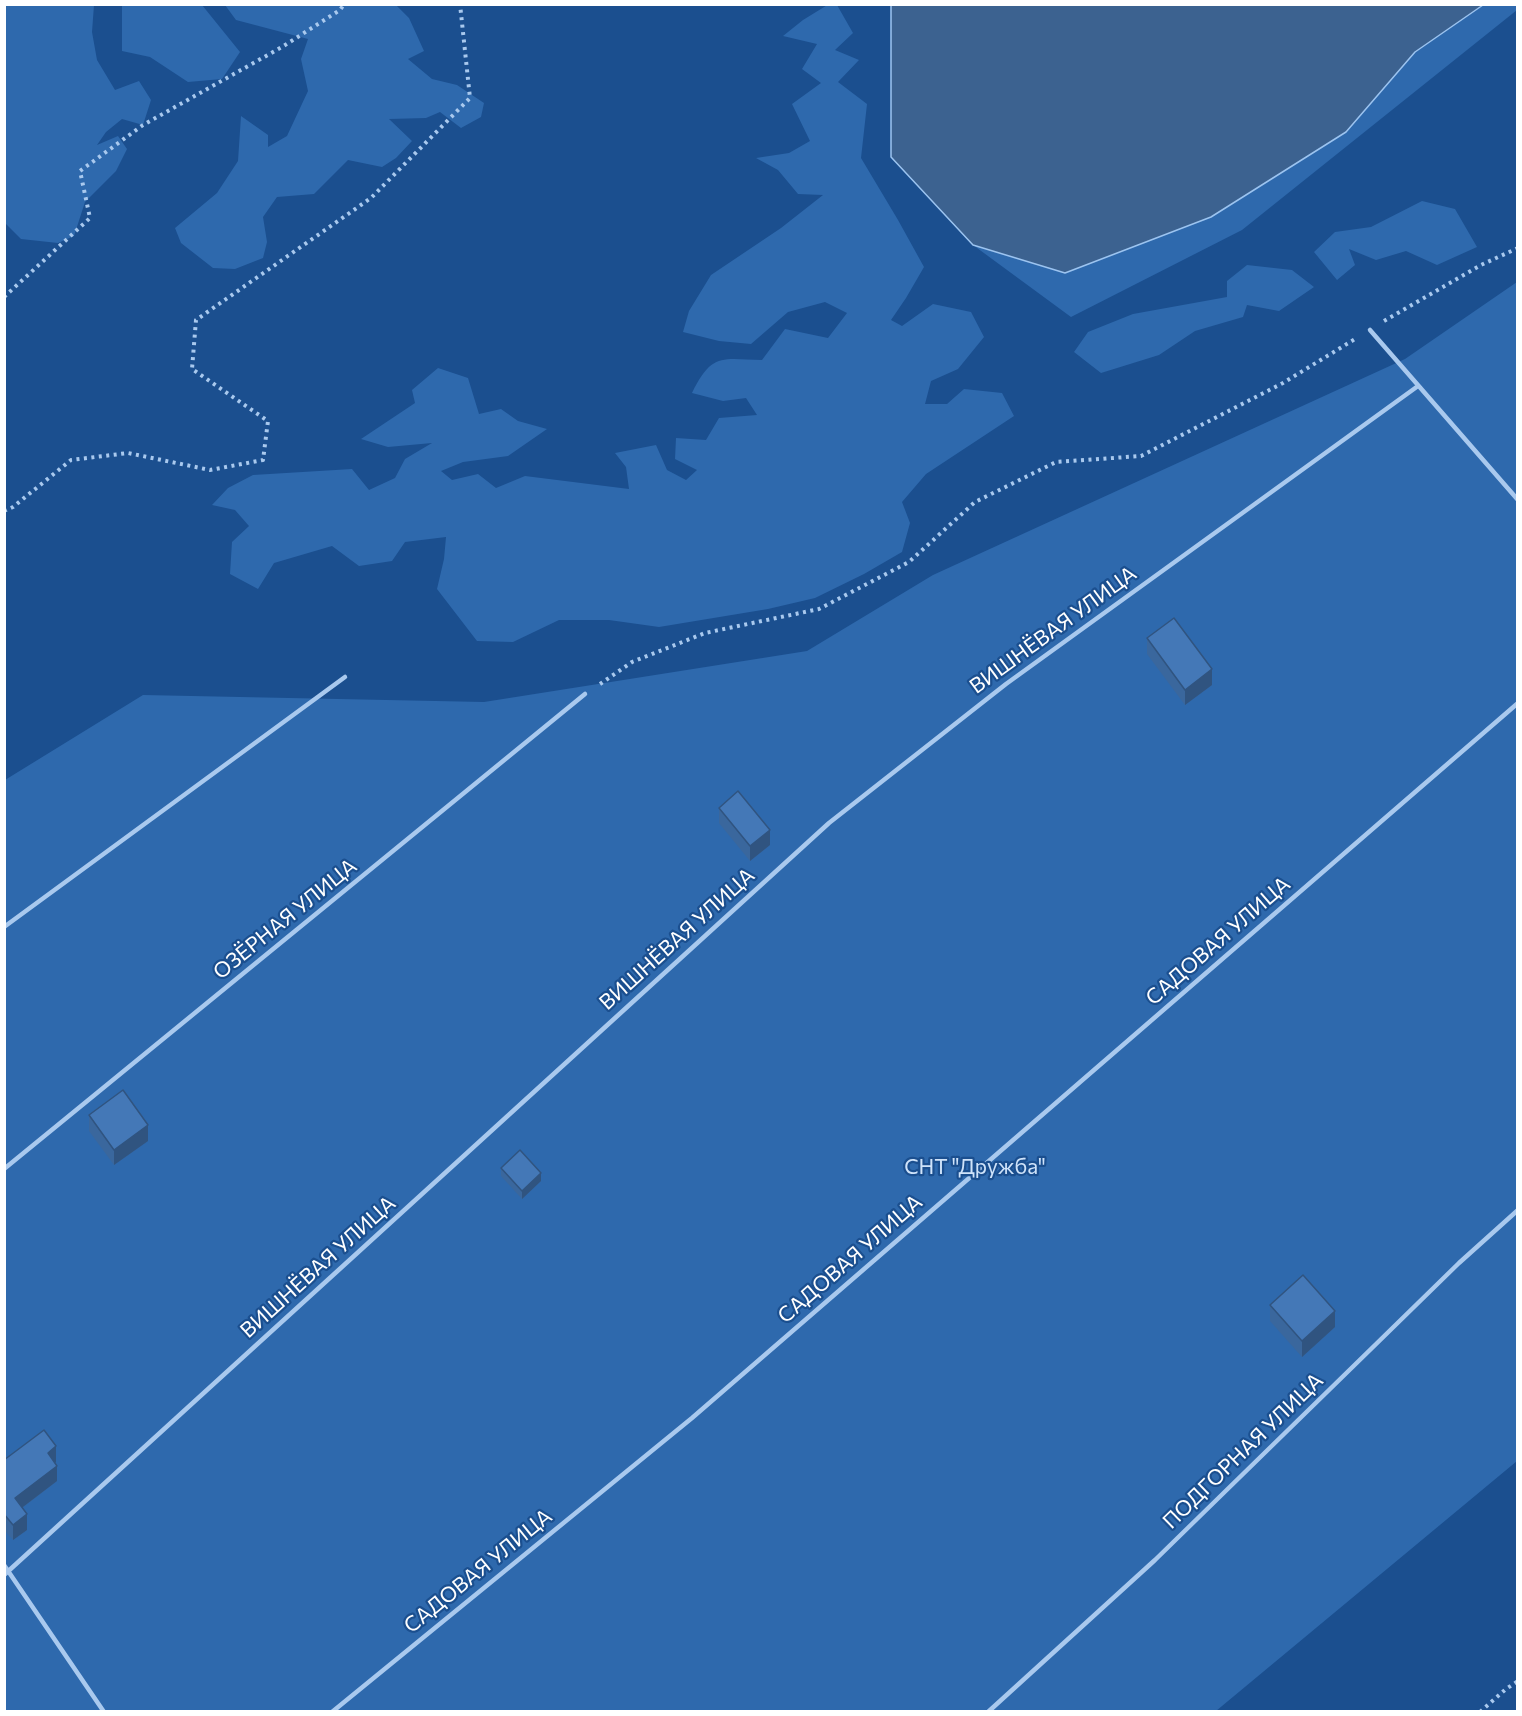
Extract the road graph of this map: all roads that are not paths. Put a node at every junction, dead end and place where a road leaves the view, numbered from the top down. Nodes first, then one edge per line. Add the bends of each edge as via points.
1 (1370, 330) road end
2 (1418, 386) junction
3 (1518, 501) edge
4 (345, 677) dead end
5 (585, 694) road end
6 (1518, 703) edge
7 (4, 927) edge
8 (4, 1169) edge
9 (1518, 1210) edge
10 (4, 1565) edge
11 (7, 1573) edge
12 (104, 1712) edge
13 (332, 1712) edge
14 (988, 1712) edge

1 - 2 lane
2 - 3 lane
2 - 11 lane, ВИШНЁВАЯ УЛИЦА via 1006,684 829,823
4 - 7 lane
5 - 8 lane, ОЗЁРНАЯ УЛИЦА
6 - 13 lane, САДОВАЯ УЛИЦА via 692,1418
9 - 14 lane, ПОДГОРНАЯ УЛИЦА via 1155,1560
10 - 11 lane
11 - 12 lane

